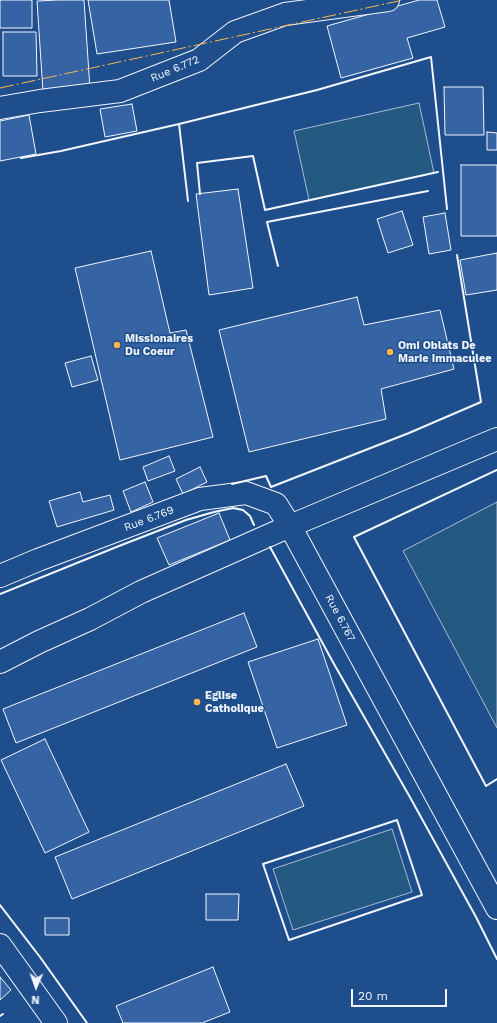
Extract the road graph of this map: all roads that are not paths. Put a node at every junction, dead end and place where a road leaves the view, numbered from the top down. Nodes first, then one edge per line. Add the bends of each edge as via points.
1 (388, 0) edge
2 (0, 108) edge
3 (497, 439) edge
4 (290, 526) junction
5 (0, 576) edge
6 (0, 662) edge
7 (497, 908) edge
8 (0, 944) edge
9 (56, 1023) edge

1 - 2 street, Rue 6.772 via 285,14 235,32 199,60 120,91
3 - 4 street
4 - 5 street, Rue 6.769 via 276,504 246,493 200,499
4 - 6 street via 141,592
4 - 7 street, Rue 6.767
8 - 9 street

